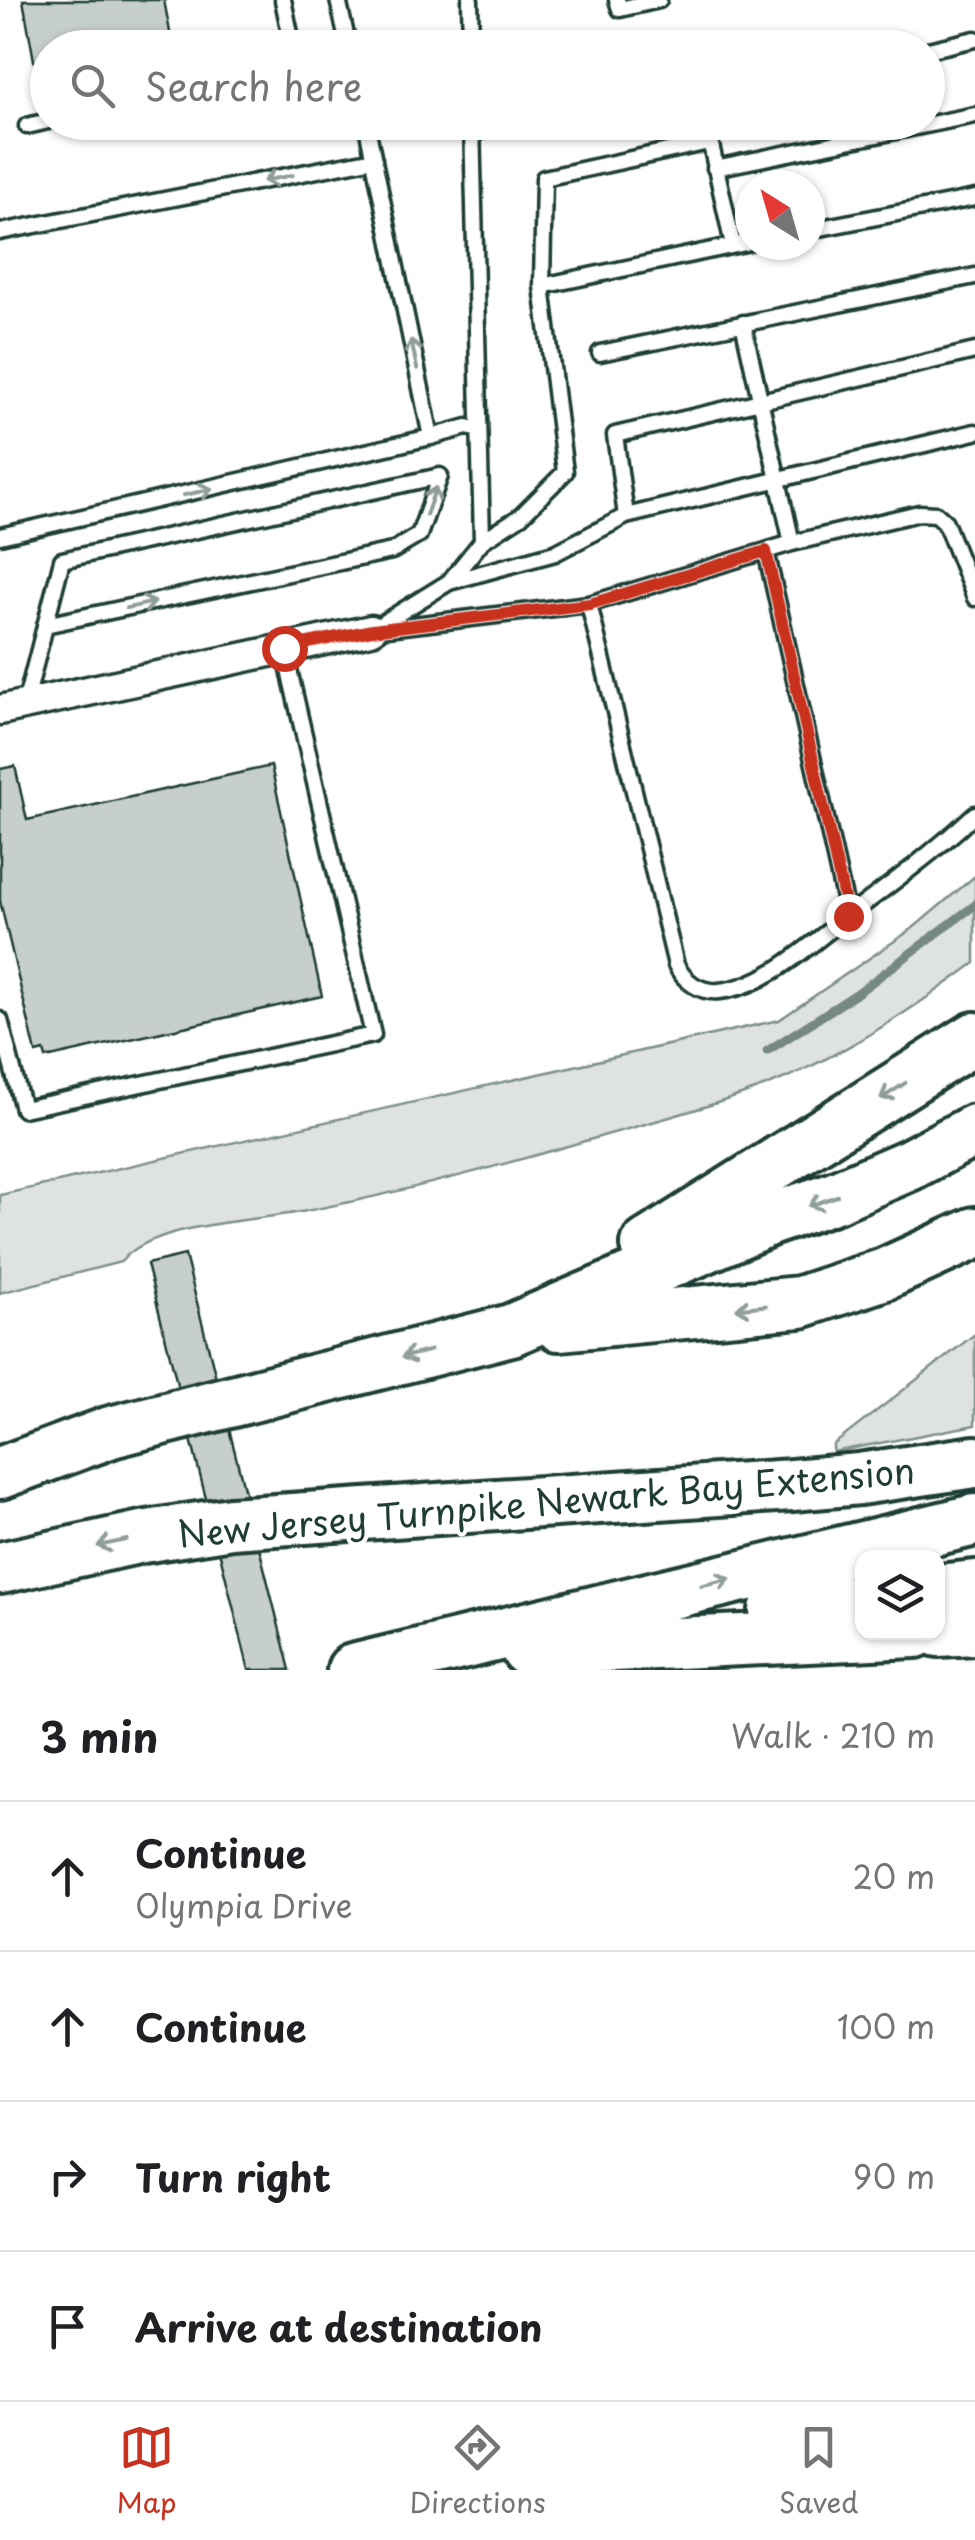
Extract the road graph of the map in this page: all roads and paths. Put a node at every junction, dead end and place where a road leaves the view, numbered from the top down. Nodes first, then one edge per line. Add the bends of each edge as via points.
1 (283, 0) edge
2 (338, 0) edge
3 (470, 0) edge
4 (616, 0) edge
5 (660, 0) edge
6 (289, 30) edge
7 (345, 30) edge
8 (471, 30) edge
9 (975, 39) edge
10 (945, 46) edge
11 (975, 115) edge
12 (945, 121) edge
13 (30, 125) edge
14 (27, 126) dead end
15 (370, 140) edge
16 (472, 140) edge
17 (852, 140) edge
18 (709, 142) joint
19 (374, 159) junction
20 (715, 168) junction
21 (975, 198) edge
22 (825, 227) edge
23 (0, 232) edge
24 (733, 245) joint
25 (975, 276) edge
26 (542, 286) junction
27 (743, 323) junction
28 (975, 351) edge
29 (600, 353) dead end
30 (760, 402) junction
31 (479, 430) junction
32 (975, 432) edge
33 (432, 438) junction
34 (777, 479) junction
35 (626, 516) junction
36 (0, 536) edge
37 (482, 541) junction
38 (792, 543) junction
39 (766, 551) junction
40 (449, 582) junction
41 (975, 598) edge
42 (590, 604) junction
43 (45, 625) junction
44 (372, 630) junction
45 (284, 648) junction
46 (12, 708) edge
47 (975, 814) edge
48 (848, 916) junction
49 (0, 1020) edge
50 (975, 1038) edge
51 (975, 1130) edge
52 (975, 1233) edge
53 (511, 1330) junction
54 (111, 1432) junction
55 (0, 1445) edge
56 (975, 1462) edge
57 (0, 1473) edge
58 (0, 1506) edge
59 (975, 1520) edge
60 (0, 1568) edge
61 (975, 1586) edge
62 (945, 1589) edge
63 (855, 1601) edge
64 (975, 1629) edge
65 (945, 1631) edge
66 (858, 1640) edge
67 (420, 1662) edge
68 (354, 1670) edge

1 - 6 lane
2 - 7 lane
3 - 8 lane
4 - 5 lane via 620,9
9 - 10 lane
11 - 12 lane
13 - 14 lane
15 - 19 lane
16 - 31 lane
17 - 20 lane
18 - 20 lane
18 - 26 lane via 544,178
19 -> 23 lane
33 -> 19 lane
20 - 24 lane
21 - 22 lane
24 - 26 lane
25 - 27 lane
26 - 37 lane via 565,472 521,516
27 - 29 lane
27 - 30 lane
28 - 30 lane
30 - 34 lane
30 - 35 lane via 616,434
31 - 33 lane
31 - 37 lane
32 - 34 lane
36 -> 33 lane
34 - 35 lane
34 - 38 lane
35 - 40 lane via 556,553
37 - 40 lane
38 - 39 lane
38 - 41 lane via 899,516 936,514 946,522
39 - 42 lane
39 - 48 lane
40 - 44 lane
42 - 44 lane
42 - 48 lane via 681,974 721,992 760,979
43 -> 43 lane via 392,551 419,535 440,476 62,560
43 - 46 lane
44 - 45 street
45 - 46 street
45 - 49 lane via 373,1035 23,1109
47 - 48 lane via 926,860
50 -> 53 highway
51 -> 53 highway via 890,1173
52 -> 53 highway via 885,1274 800,1302
53 -> 54 highway
54 - 55 highway
54 - 57 highway
54 - 58 highway
56 -> 60 highway, New Jersey Turnpike Newark Bay Extension via 859,1479 231,1523
67 -> 59 highway, New Jersey Turnpike Newark Bay Extension
61 - 62 highway
63 - 67 highway
64 - 65 highway
66 - 67 highway
67 - 68 highway, New Jersey Turnpike Newark Bay Extension

